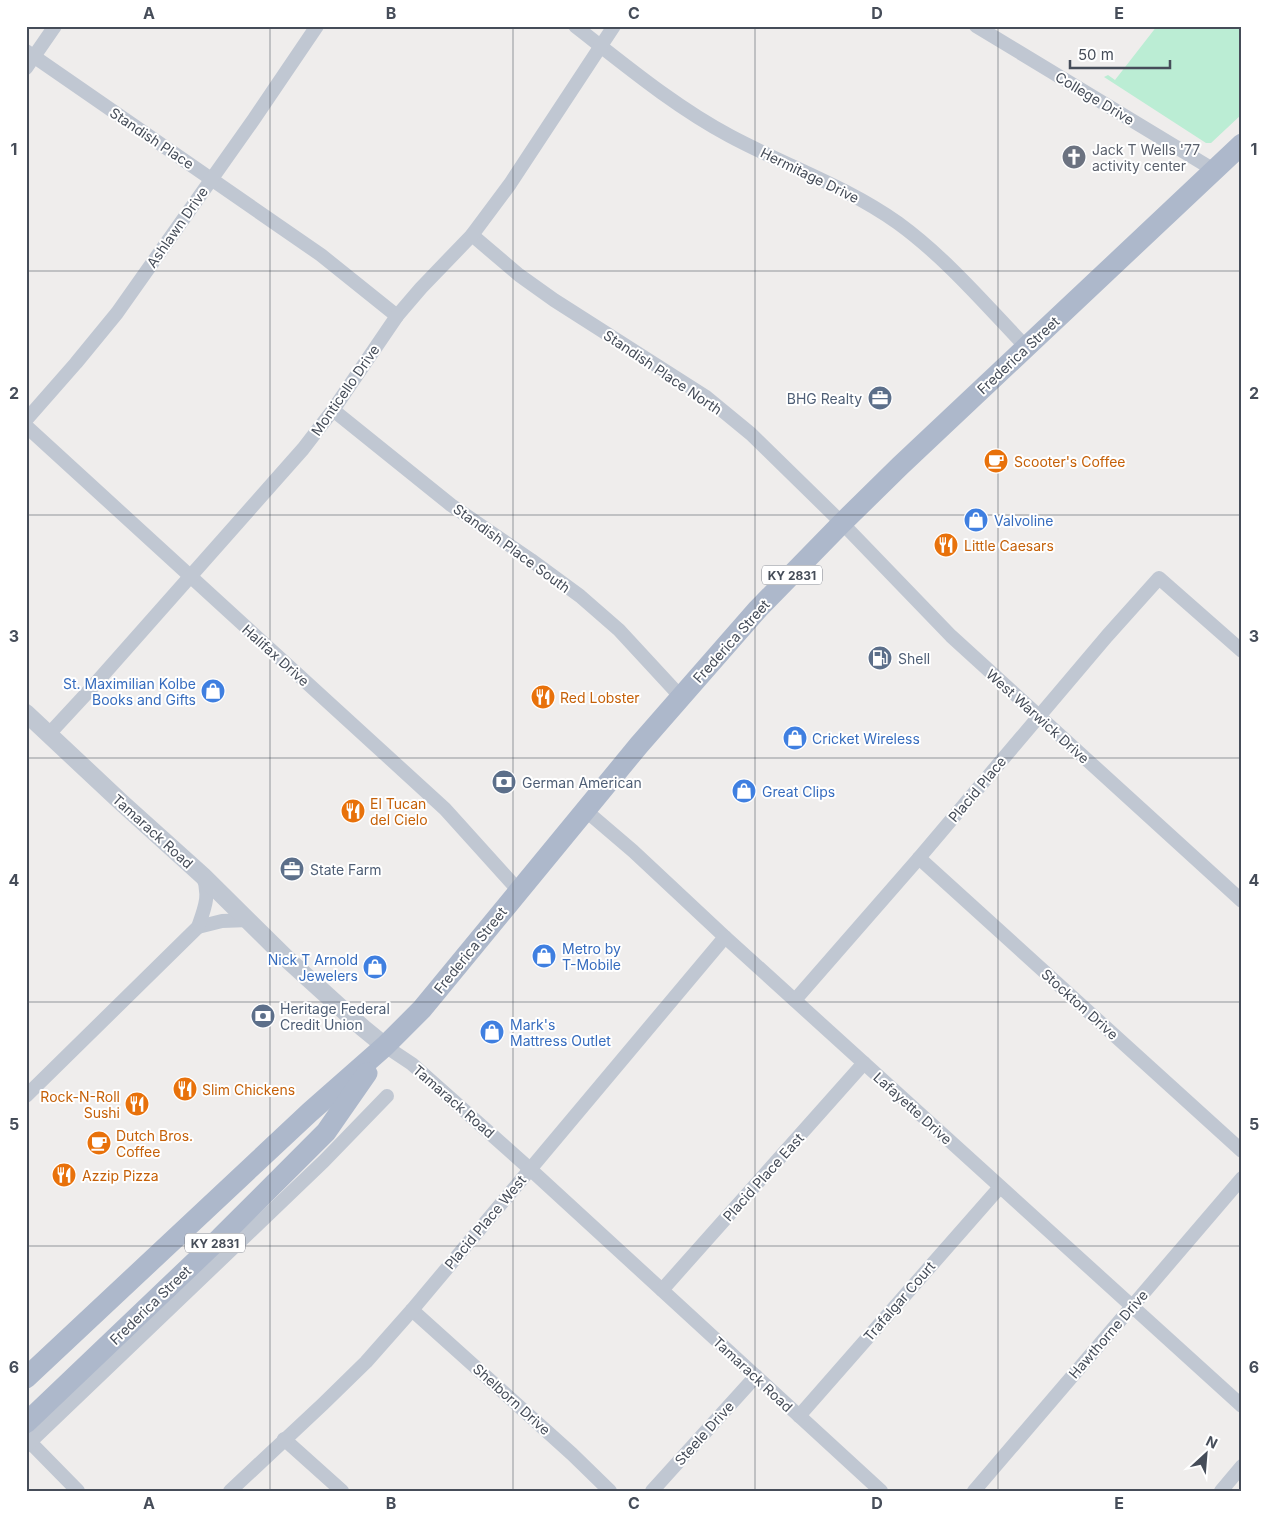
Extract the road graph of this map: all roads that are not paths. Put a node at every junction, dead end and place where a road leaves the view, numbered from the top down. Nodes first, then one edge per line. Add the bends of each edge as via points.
1 (55, 26) edge
2 (317, 26) edge
3 (575, 26) edge
4 (614, 26) edge
5 (976, 26) edge
6 (601, 46) junction
7 (29, 58) edge
8 (1242, 144) edge
9 (1214, 170) junction
10 (211, 178) junction
11 (472, 235) junction
12 (397, 316) junction
13 (1026, 347) junction
14 (333, 410) junction
15 (26, 420) edge
16 (26, 426) edge
17 (842, 523) junction
18 (190, 576) junction
19 (1242, 652) edge
20 (680, 696) junction
21 (26, 714) edge
22 (1038, 716) junction
23 (48, 734) junction
24 (585, 810) junction
25 (919, 858) junction
26 (203, 876) junction
27 (519, 891) junction
28 (1242, 901) edge
29 (249, 920) junction
30 (198, 927) junction
31 (725, 937) junction
32 (795, 1000) junction
33 (385, 1046) junction
34 (864, 1063) junction
35 (26, 1096) edge
36 (387, 1096) dead end
37 (1242, 1151) edge
38 (530, 1169) junction
39 (1242, 1178) edge
40 (1000, 1187) junction
41 (662, 1290) junction
42 (1132, 1306) junction
43 (412, 1310) junction
44 (756, 1376) junction
45 (26, 1378) edge
46 (1242, 1406) edge
47 (799, 1416) junction
48 (27, 1437) edge
49 (284, 1438) junction
50 (1242, 1466) edge
51 (78, 1491) edge
52 (230, 1491) edge
53 (342, 1491) edge
54 (610, 1491) edge
55 (652, 1491) edge
56 (881, 1491) edge
57 (974, 1491) edge
58 (1221, 1491) edge

1 - 7 street
2 - 10 street, Ashlawn Drive
3 - 6 street, Hermitage Drive
4 - 6 street, Monticello Drive
5 - 9 street, College Drive
6 - 11 street, Monticello Drive via 510,184
6 - 13 street, Hermitage Drive via 709,124 831,183 897,222 954,270
7 - 10 street, Standish Place
8 - 9 main road, Frederica Street / KY 2831
9 - 13 main road, Frederica Street / KY 2831
10 - 12 street, Standish Place via 321,255
10 - 15 street, Ashlawn Drive via 117,313
11 - 12 street, Monticello Drive
11 - 17 street, Standish Place North via 554,300 706,397 751,434
12 - 14 street, Monticello Drive
13 - 17 main road, Frederica Street / KY 2831
14 - 18 street, Monticello Drive via 303,449
14 - 20 street, Standish Place South via 452,504 580,596 619,630
16 - 18 street, Halifax Drive
17 - 20 main road, Frederica Street / KY 2831 via 758,609
17 - 22 street, West Warwick Drive via 951,636
18 - 23 street, Monticello Drive
18 - 27 street, Halifax Drive via 445,809
19 - 22 street, Placid Place via 1159,578
20 - 24 main road, Frederica Street / KY 2831
21 - 23 street, Tamarack Road
22 - 25 street, Placid Place
22 - 28 street, West Warwick Drive
23 - 26 street, Tamarack Road
24 - 27 main road, Frederica Street / KY 2831
24 - 31 street, Lafayette Drive via 633,850
25 - 32 street, Placid Place
25 - 37 street, Stockton Drive
26 - 29 street, Tamarack Road
26 - 30 street via 208,889
27 - 33 main road, Frederica Street / KY 2831 via 422,1009
29 - 30 street via 222,921
29 - 33 street, Tamarack Road
30 - 35 street
31 - 32 street, Lafayette Drive
31 - 38 street, Placid Place West
32 - 34 street, Lafayette Drive
33 - 38 street, Tamarack Road via 412,1064
33 - 45 main road, Frederica Street / KY 2831
33 - 48 main road, Frederica Street / KY 2831 via 326,1132
34 - 40 street, Lafayette Drive
34 - 41 street, Placid Place East
36 - 48 street, Frederica Street via 324,1161
38 - 41 street, Tamarack Road
38 - 43 street, Placid Place West
39 - 42 street, Hawthorne Drive
40 - 42 street, Lafayette Drive
40 - 47 street, Trafalgar Court
41 - 44 street, Tamarack Road
42 - 46 street, Lafayette Drive
42 - 57 street, Hawthorne Drive
43 - 49 street, Placid Place West via 366,1362
43 - 54 street, Shelborn Drive
44 - 47 street, Tamarack Road
44 - 55 street, Steele Drive
47 - 56 street, Tamarack Road
48 - 51 street
49 - 52 street, Placid Place West
49 - 53 street
50 - 58 street

